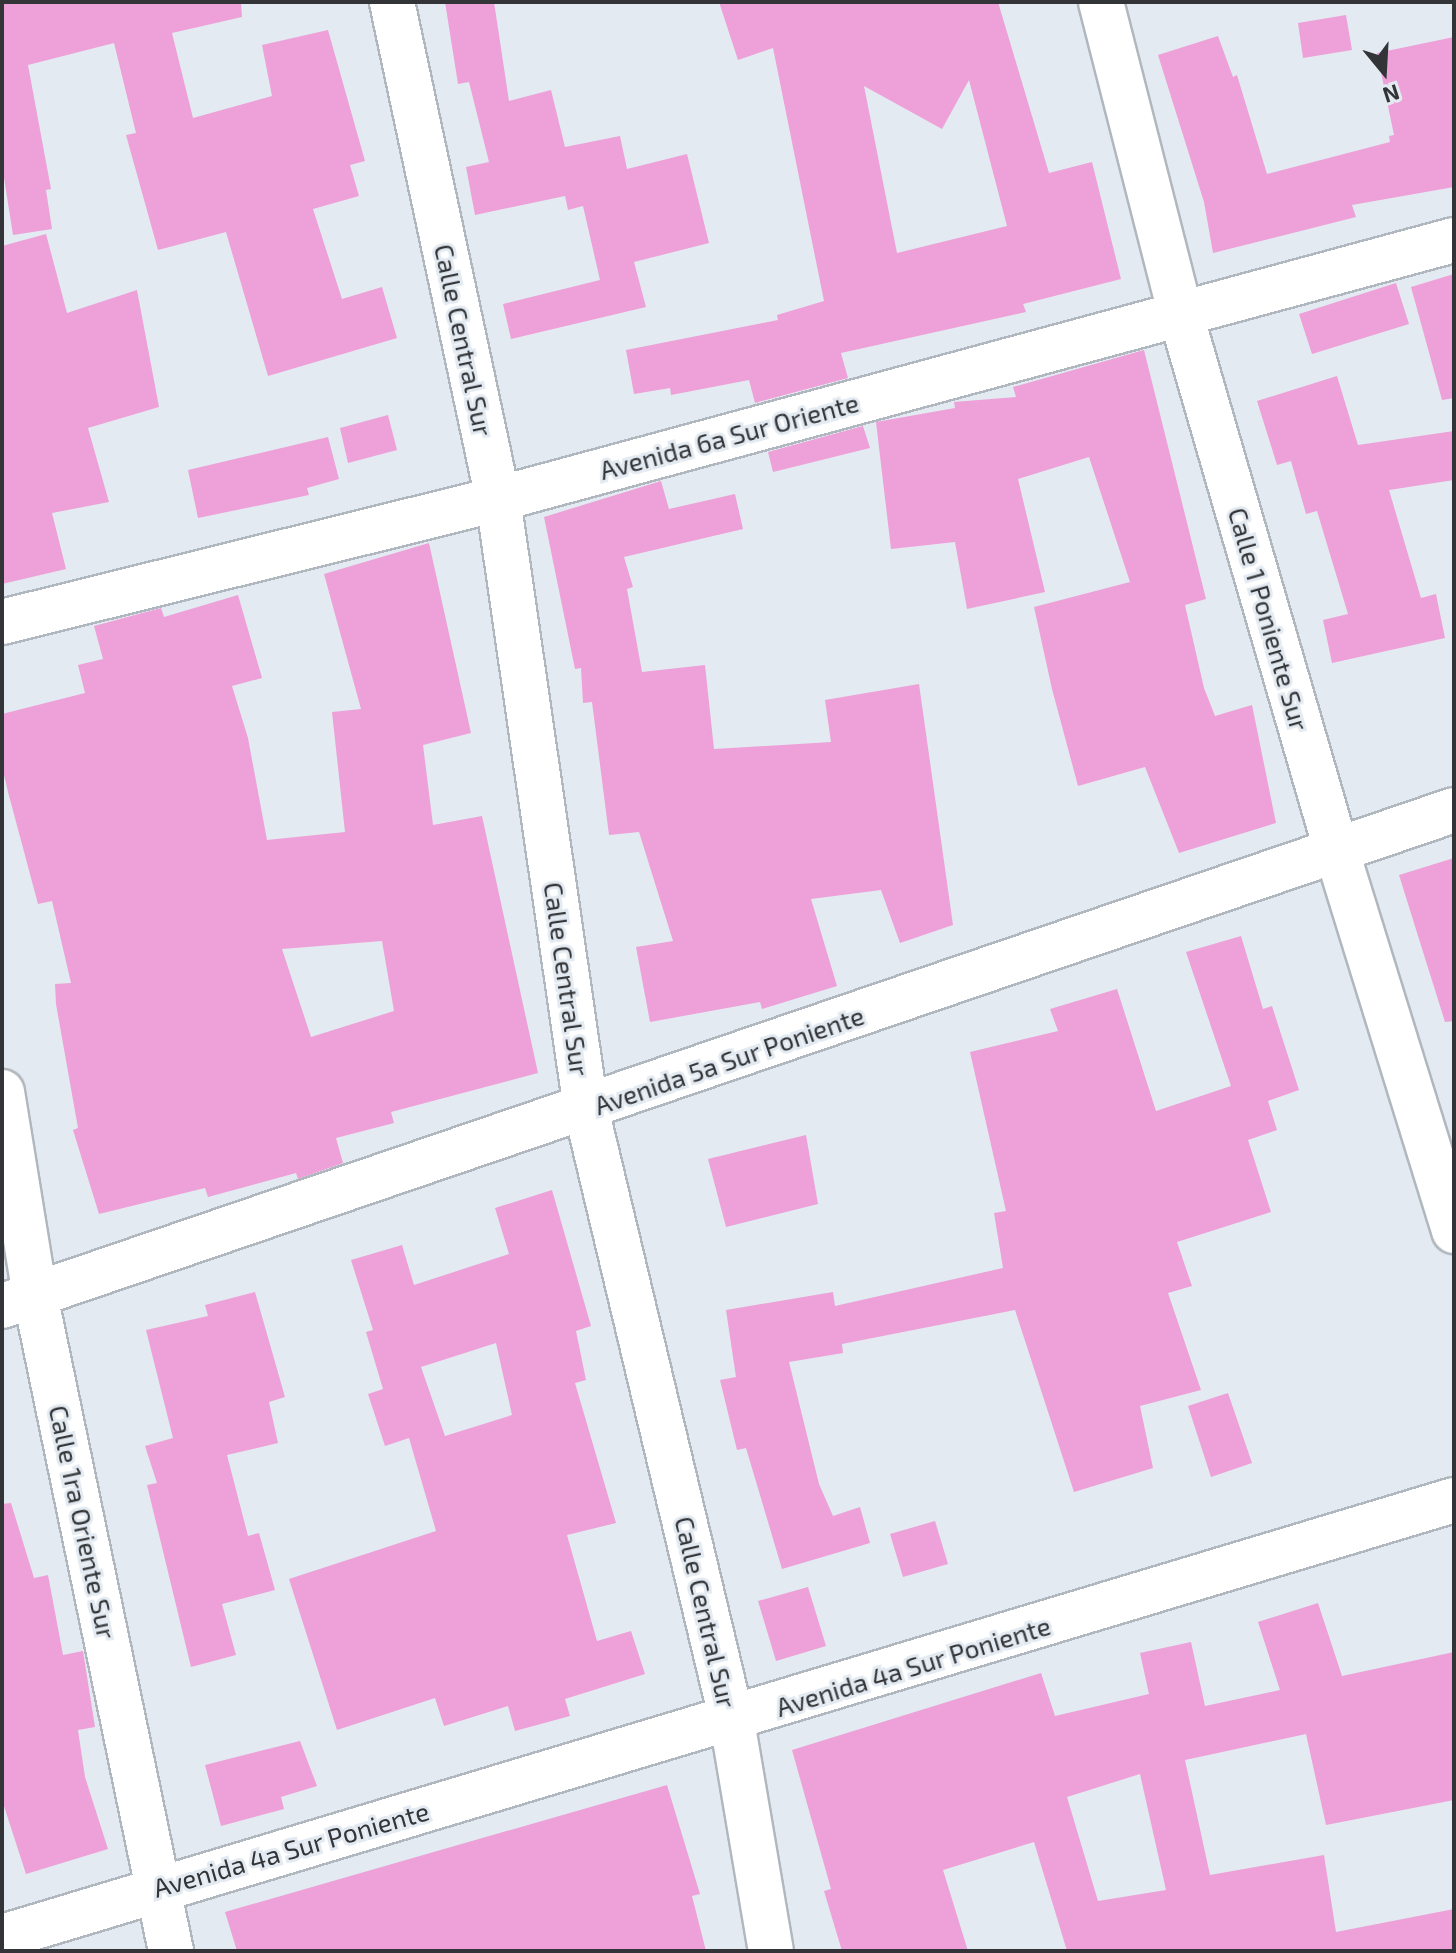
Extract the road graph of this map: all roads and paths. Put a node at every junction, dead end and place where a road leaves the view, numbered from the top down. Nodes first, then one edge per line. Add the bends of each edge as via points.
1 (392, 2) edge
2 (1101, 2) edge
3 (1454, 240) edge
4 (1180, 312) junction
5 (498, 499) junction
6 (2, 622) edge
7 (1454, 810) edge
8 (1336, 849) junction
9 (2, 1092) edge
10 (586, 1109) junction
11 (1454, 1231) edge
12 (18, 1301) edge
13 (1454, 1500) edge
14 (732, 1721) junction
15 (159, 1887) junction
16 (2, 1937) edge
17 (171, 1951) edge
18 (771, 1951) edge

1 - 5 street, Calle Central Sur
2 - 4 street, Calle 1 Poniente Sur
3 - 4 street, Avenida 6a Sur Oriente
4 - 5 street, Avenida 6a Sur Oriente
4 - 8 street, Calle 1 Poniente Sur
5 - 6 street, Avenida 6a Sur Oriente
5 - 10 street, Calle Central Sur
7 - 8 street, Avenida 5a Sur Poniente
8 - 10 street, Avenida 5a Sur Poniente
8 - 11 street, Calle 1 Poniente Sur
9 - 12 street, Calle 1ra Oriente Sur
10 - 12 street, Avenida 5a Sur Poniente
10 - 14 street, Calle Central Sur
12 - 15 street, Calle 1ra Oriente Sur
13 - 14 street, Avenida 4a Sur Poniente
14 - 15 street, Avenida 4a Sur Poniente
14 - 18 street, Calle Central Sur
15 - 16 street, Avenida 4a Sur Poniente
15 - 17 street, Calle 1ra Oriente Sur

